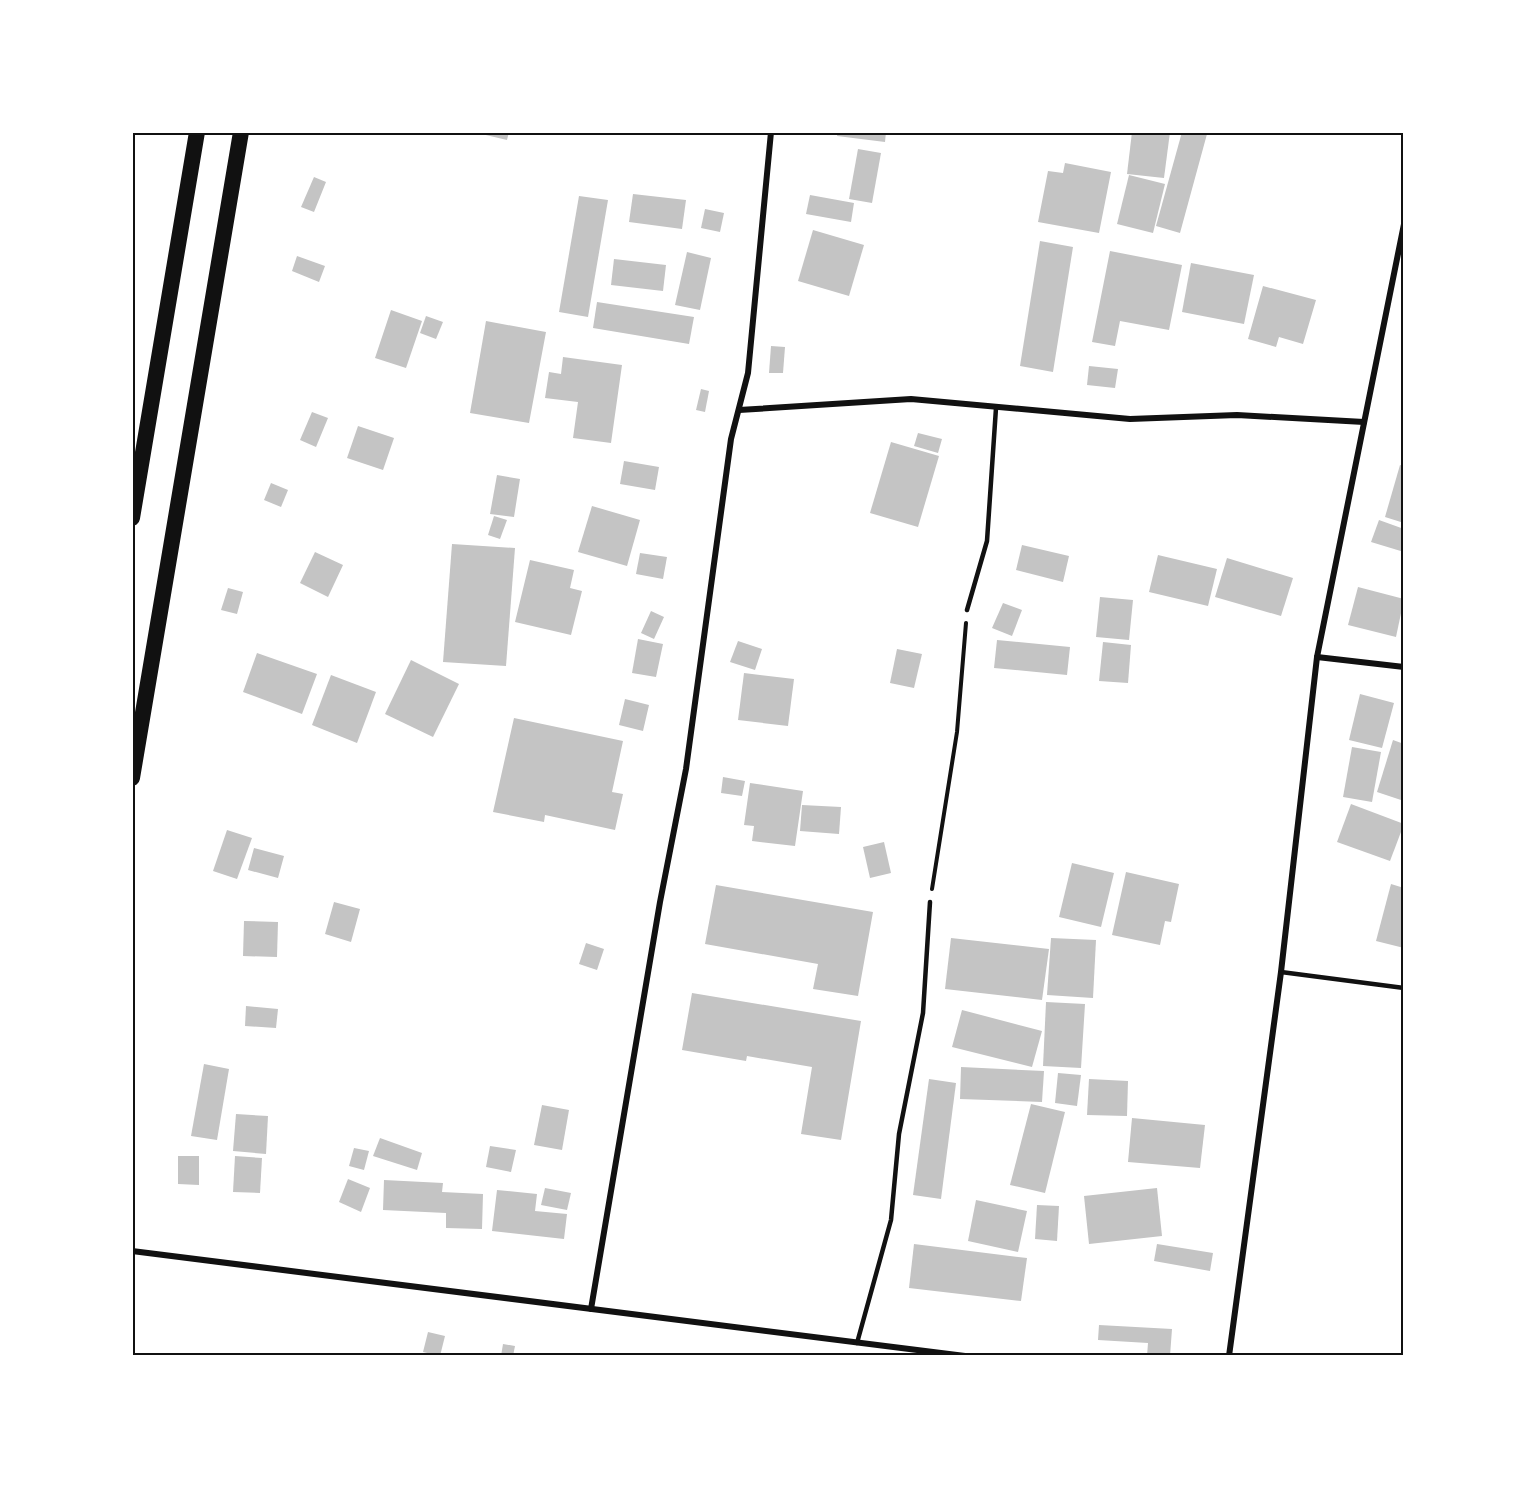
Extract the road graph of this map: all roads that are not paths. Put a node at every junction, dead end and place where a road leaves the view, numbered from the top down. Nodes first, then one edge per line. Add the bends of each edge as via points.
1 (197, 132) edge
2 (241, 132) edge
3 (771, 132) edge
4 (1404, 224) edge
5 (996, 408) junction
6 (739, 410) junction
7 (1364, 422) junction
8 (132, 512) edge
9 (967, 610) road end
10 (1317, 657) junction
11 (1404, 667) edge
12 (132, 778) edge
13 (930, 902) road end
14 (1281, 972) junction
15 (1404, 988) edge
16 (132, 1251) edge
17 (591, 1310) junction
18 (857, 1343) junction
19 (965, 1356) edge
20 (1229, 1356) edge

1 - 8 highway
2 - 12 highway
3 - 6 street via 748,373
4 - 7 street
5 - 6 street via 911,399
5 - 7 street via 1130,419 1237,415
5 - 9 lane via 987,541
6 - 17 street via 731,439 686,769
7 - 10 street
10 - 11 street
10 - 14 street
13 - 18 lane via 923,1013 899,1134 891,1220
14 - 15 lane
14 - 20 street
16 - 17 street
17 - 18 street
18 - 19 street

